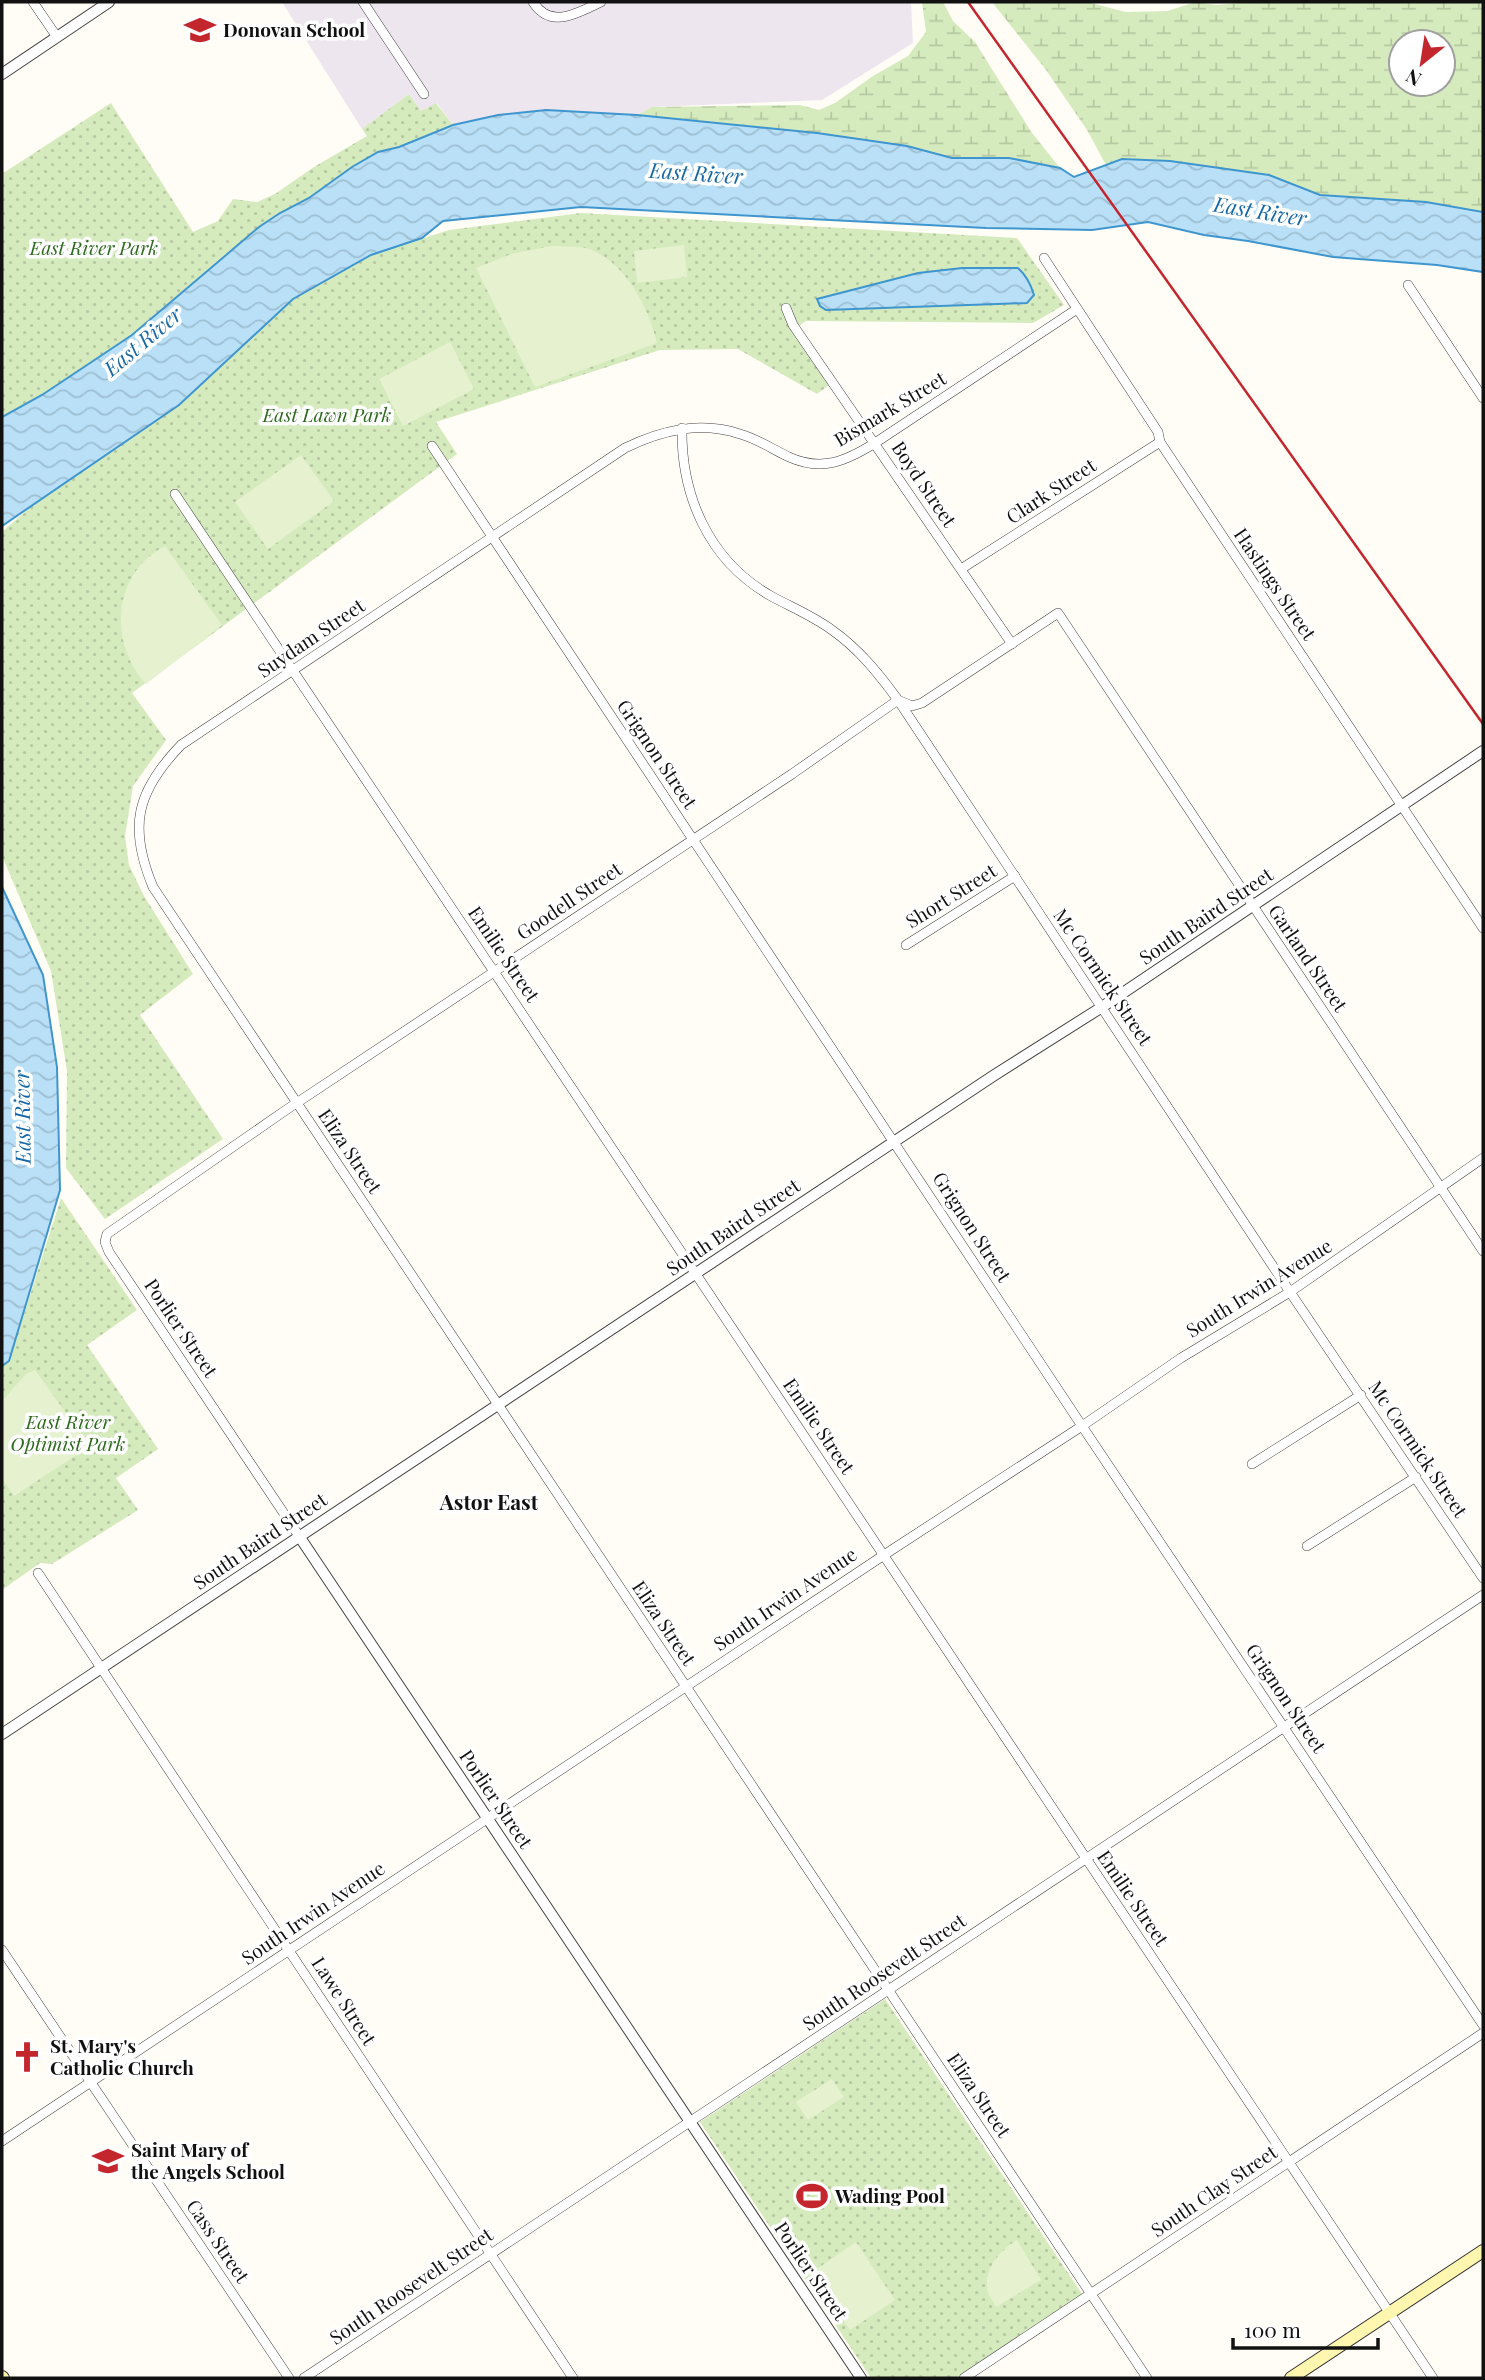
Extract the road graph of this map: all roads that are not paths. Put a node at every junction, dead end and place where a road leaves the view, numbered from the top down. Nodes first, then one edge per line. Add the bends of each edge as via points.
1 (33, 2) edge
2 (109, 2) edge
3 (363, 2) edge
4 (533, 2) edge
5 (601, 2) edge
6 (57, 37) junction
7 (2, 74) edge
8 (424, 94) dead end
9 (1044, 258) dead end
10 (1408, 285) dead end
11 (786, 308) dead end
12 (1077, 309) junction
13 (1483, 398) edge
14 (682, 428) junction
15 (1160, 442) junction
16 (875, 443) junction
17 (432, 446) dead end
18 (591, 473) joint
19 (175, 494) dead end
20 (492, 538) junction
21 (961, 569) junction
22 (1012, 644) junction
23 (294, 670) junction
24 (898, 700) junction
25 (1483, 751) edge
26 (1402, 806) junction
27 (693, 840) junction
28 (1015, 876) junction
29 (153, 887) joint
30 (1252, 906) junction
31 (1483, 928) edge
32 (906, 945) dead end
33 (495, 972) junction
34 (1102, 1007) junction
35 (297, 1103) junction
36 (894, 1141) junction
37 (1483, 1158) edge
38 (1441, 1187) junction
39 (105, 1239) joint
40 (1483, 1251) edge
41 (696, 1273) junction
42 (1290, 1292) junction
43 (1361, 1395) junction
44 (498, 1405) junction
45 (1082, 1426) junction
46 (1252, 1464) dead end
47 (1416, 1477) junction
48 (299, 1536) junction
49 (1307, 1546) dead end
50 (884, 1555) junction
51 (38, 1573) dead end
52 (1483, 1578) edge
53 (1483, 1595) edge
54 (101, 1668) junction
55 (686, 1686) junction
56 (1284, 1727) junction
57 (2, 1734) edge
58 (487, 1818) junction
59 (1085, 1859) junction
60 (2, 1950) edge
61 (289, 1950) junction
62 (888, 1990) junction
63 (1483, 2025) edge
64 (1483, 2033) edge
65 (91, 2081) junction
66 (690, 2121) junction
67 (2, 2141) edge
68 (1289, 2162) junction
69 (1483, 2251) edge
70 (489, 2254) junction
71 (1091, 2294) junction
72 (1389, 2313) junction
73 (289, 2378) edge
74 (304, 2378) edge
75 (573, 2378) edge
76 (861, 2378) edge
77 (964, 2378) edge
78 (1147, 2378) edge
79 (1291, 2378) edge
80 (1433, 2378) edge

1 - 6 street
2 - 6 street
3 - 8 street
4 - 5 street via 549,16 564,18
6 - 7 street
9 - 12 street, Hastings Street
10 - 13 street
11 - 16 street, Boyd Street via 793,325
12 - 15 street, Hastings Street via 1158,432
12 - 16 street, Bismark Street
14 - 16 street, Bismark Street via 740,434 789,457 817,464 845,460
14 - 18 street, Bismark Street via 635,443
14 - 24 street, Mc Cormick Street via 690,495 705,529 726,559 756,586 850,644
15 - 21 street, Clark Street
15 - 26 street, Hastings Street
16 - 21 street, Boyd Street
17 - 20 street, Grignon Street
18 - 20 street, Suydam Street
19 - 23 street, Emilie Street
20 - 23 street, Suydam Street
20 - 27 street, Grignon Street
21 - 22 street, Boyd Street
22 - 24 street via 922,703 912,706
22 - 30 street, Garland Street via 1058,613
23 - 29 street, Suydam Street via 181,745 161,766 144,800 139,831 143,864
23 - 33 street, Emilie Street
24 - 27 street, Goodell Street
24 - 28 street, Mc Cormick Street
25 - 26 street, South Baird Street
26 - 30 street, South Baird Street
26 - 31 street, Hastings Street
27 - 33 street, Goodell Street
27 - 36 street, Grignon Street
28 - 32 street, Short Street
28 - 34 street, Mc Cormick Street
29 - 35 street, Eliza Street
30 - 34 street, South Baird Street
30 - 38 street, Garland Street
33 - 35 street, Goodell Street
33 - 41 street, Emilie Street
34 - 36 street, South Baird Street
34 - 42 street, Mc Cormick Street
35 - 39 street, Goodell Street via 111,1230
35 - 44 street, Eliza Street
36 - 41 street, South Baird Street
36 - 45 street, Grignon Street
37 - 38 street, South Irwin Avenue
38 - 40 street, Garland Street
38 - 42 street, South Irwin Avenue
39 - 48 street, Porlier Street via 109,1252
41 - 44 street, South Baird Street
41 - 50 street, Emilie Street
42 - 43 street, Mc Cormick Street
42 - 45 street, South Irwin Avenue via 1181,1358
43 - 46 street
43 - 47 street, Mc Cormick Street
44 - 48 street, South Baird Street
44 - 55 street, Eliza Street
45 - 50 street, South Irwin Avenue
45 - 56 street, Grignon Street
47 - 49 street
47 - 52 street, Mc Cormick Street
48 - 54 street, South Baird Street
48 - 58 street, Porlier Street
50 - 55 street, South Irwin Avenue
50 - 59 street, Emilie Street
51 - 54 street, Lawe Street
53 - 56 street, South Roosevelt Street
54 - 57 street, South Baird Street
54 - 61 street, Lawe Street
55 - 58 street, South Irwin Avenue
55 - 62 street, Eliza Street
56 - 59 street, South Roosevelt Street
56 - 63 street, Grignon Street
58 - 61 street, South Irwin Avenue
58 - 66 street, Porlier Street
59 - 62 street, South Roosevelt Street
59 - 68 street, Emilie Street
60 - 65 street, Cass Street
61 - 65 street, South Irwin Avenue
61 - 70 street, Lawe Street
62 - 66 street, South Roosevelt Street
62 - 71 street, Eliza Street
64 - 68 street, South Clay Street
65 - 67 street, South Irwin Avenue
65 - 73 street, Cass Street
66 - 70 street, South Roosevelt Street
66 - 76 street, Porlier Street
68 - 71 street, South Clay Street
68 - 72 street, Emilie Street
69 - 72 main road
70 - 74 street, South Roosevelt Street
70 - 75 street, Lawe Street
71 - 77 street, South Clay Street
71 - 78 street, Eliza Street
72 - 79 main road
72 - 80 street, Emilie Street

